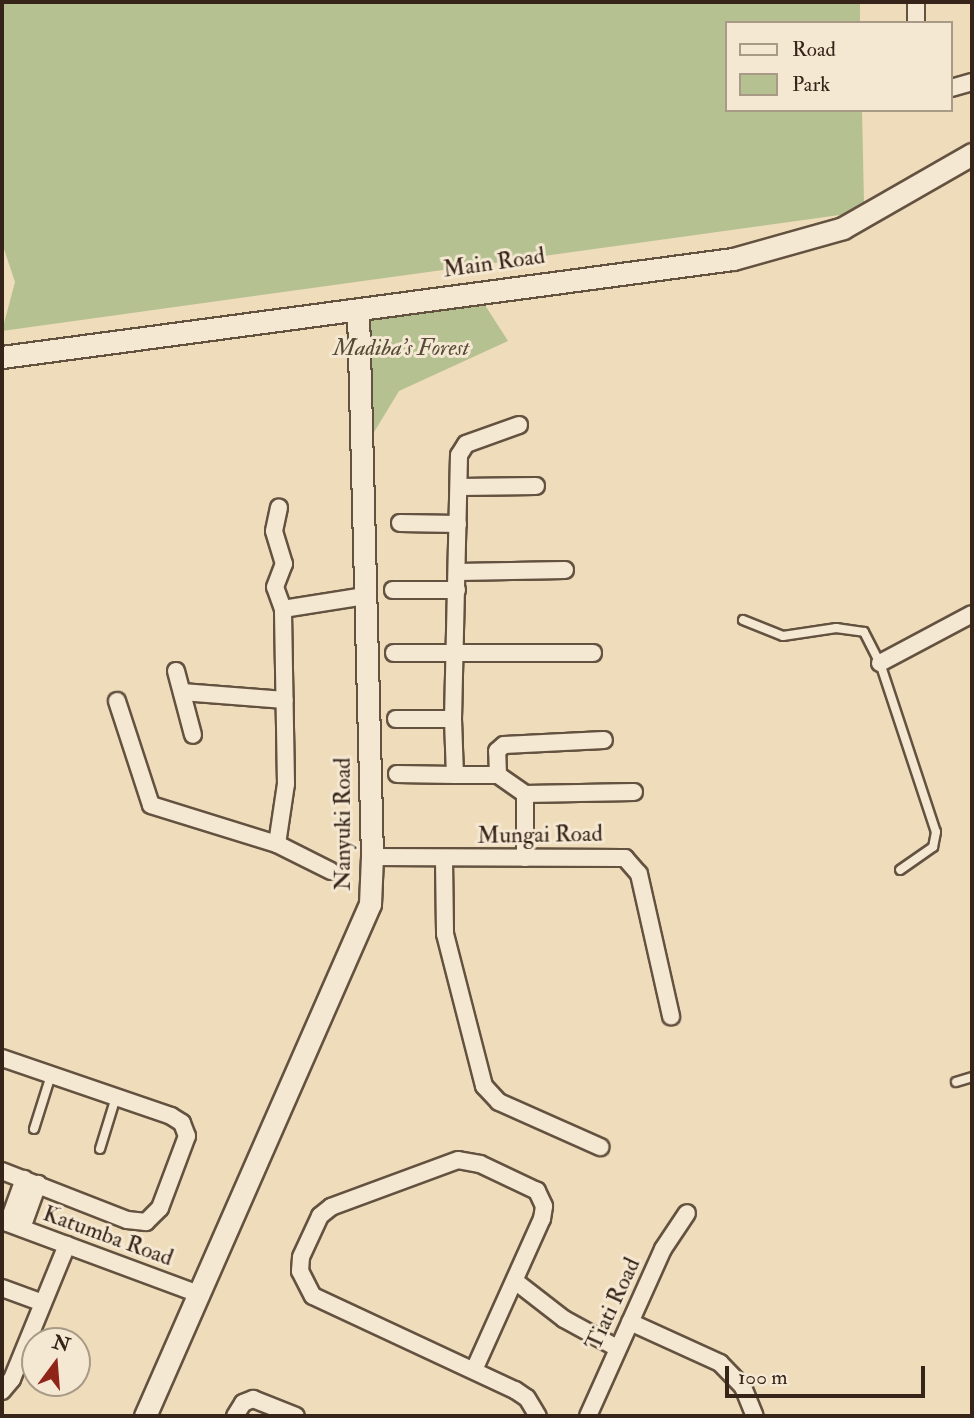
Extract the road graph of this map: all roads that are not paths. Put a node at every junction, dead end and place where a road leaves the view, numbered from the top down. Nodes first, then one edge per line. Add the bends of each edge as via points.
1 (916, 2) edge
2 (916, 21) edge
3 (972, 82) edge
4 (953, 87) edge
5 (972, 154) edge
6 (358, 310) junction
7 (2, 357) edge
8 (519, 425) dead end
9 (536, 486) dead end
10 (460, 487) junction
11 (279, 508) dead end
12 (400, 523) dead end
13 (458, 524) junction
14 (565, 570) dead end
15 (458, 572) junction
16 (393, 590) dead end
17 (457, 590) junction
18 (365, 596) junction
19 (282, 609) junction
20 (972, 614) edge
21 (743, 621) dead end
22 (394, 653) dead end
23 (454, 653) junction
24 (593, 653) dead end
25 (880, 663) junction
26 (176, 671) dead end
27 (182, 692) junction
28 (285, 700) junction
29 (117, 701) dead end
30 (396, 719) dead end
31 (453, 719) junction
32 (193, 735) dead end
33 (604, 740) dead end
34 (397, 774) dead end
35 (455, 775) junction
36 (498, 775) junction
37 (635, 792) dead end
38 (525, 794) junction
39 (277, 844) junction
40 (372, 857) junction
41 (525, 858) junction
42 (444, 860) junction
43 (900, 870) dead end
44 (331, 871) dead end
45 (671, 1016) dead end
46 (2, 1058) edge
47 (51, 1075) junction
48 (972, 1077) edge
49 (956, 1082) dead end
50 (116, 1097) junction
51 (34, 1129) dead end
52 (600, 1147) dead end
53 (100, 1149) dead end
54 (2, 1171) edge
55 (31, 1181) junction
56 (687, 1213) dead end
57 (11, 1224) edge
58 (67, 1245) junction
59 (515, 1281) junction
60 (2, 1288) edge
61 (198, 1294) junction
62 (40, 1302) junction
63 (629, 1322) junction
64 (617, 1348) junction
65 (474, 1370) junction
66 (2, 1391) edge
67 (145, 1416) edge
68 (235, 1416) edge
69 (296, 1416) edge
70 (538, 1416) edge
71 (588, 1416) edge
72 (755, 1416) edge

1 - 2 street
3 - 4 street
5 - 6 street, Main Road via 852,224 780,248
6 - 7 street, Main Road
6 - 18 street, Nanyuki Road
8 - 10 street via 463,446
9 - 10 street
10 - 13 street
11 - 19 street via 274,531 284,561 275,587
12 - 13 street
13 - 15 street
14 - 15 street
15 - 17 street
16 - 17 street
17 - 23 street
18 - 19 street
18 - 40 street, Nanyuki Road
19 - 28 street
20 - 25 street
21 - 25 lane via 783,636 854,628 863,632
22 - 23 street
23 - 24 street
23 - 31 street
25 - 43 lane via 936,832 933,847
26 - 27 street
27 - 28 street
27 - 32 street
28 - 39 street via 286,784
29 - 39 street via 151,804
30 - 31 street
31 - 35 street
33 - 36 street via 504,745 497,751
34 - 35 street
35 - 36 street
36 - 38 street
37 - 38 street
38 - 41 street
39 - 44 street
40 - 42 street, Mungai Road
40 - 61 street, Nanyuki Road via 366,917
41 - 42 street, Mungai Road
41 - 45 street, Mungai Road via 606,856 632,862 639,874
42 - 52 street via 445,934 484,1086 499,1102
46 - 47 street
47 - 50 street
47 - 51 lane
48 - 49 lane
50 - 53 lane
50 - 55 street via 177,1119 187,1131 182,1157 152,1219 127,1220
54 - 55 street
55 - 57 street
56 - 63 street, Tiati Road via 663,1249
57 - 58 street, Katumba Road
58 - 61 street, Katumba Road
58 - 62 street
59 - 64 street via 564,1320
59 - 65 street
59 - 65 street via 542,1219 542,1198 530,1186 468,1160 445,1161 331,1207 313,1227 300,1271 313,1296
60 - 62 street
61 - 67 street, Nanyuki Road
62 - 66 street via 12,1379
63 - 64 street, Tiati Road
63 - 72 street via 720,1363 743,1387
64 - 71 street, Tiati Road
65 - 70 street via 524,1395
68 - 69 street via 243,1403 253,1399

